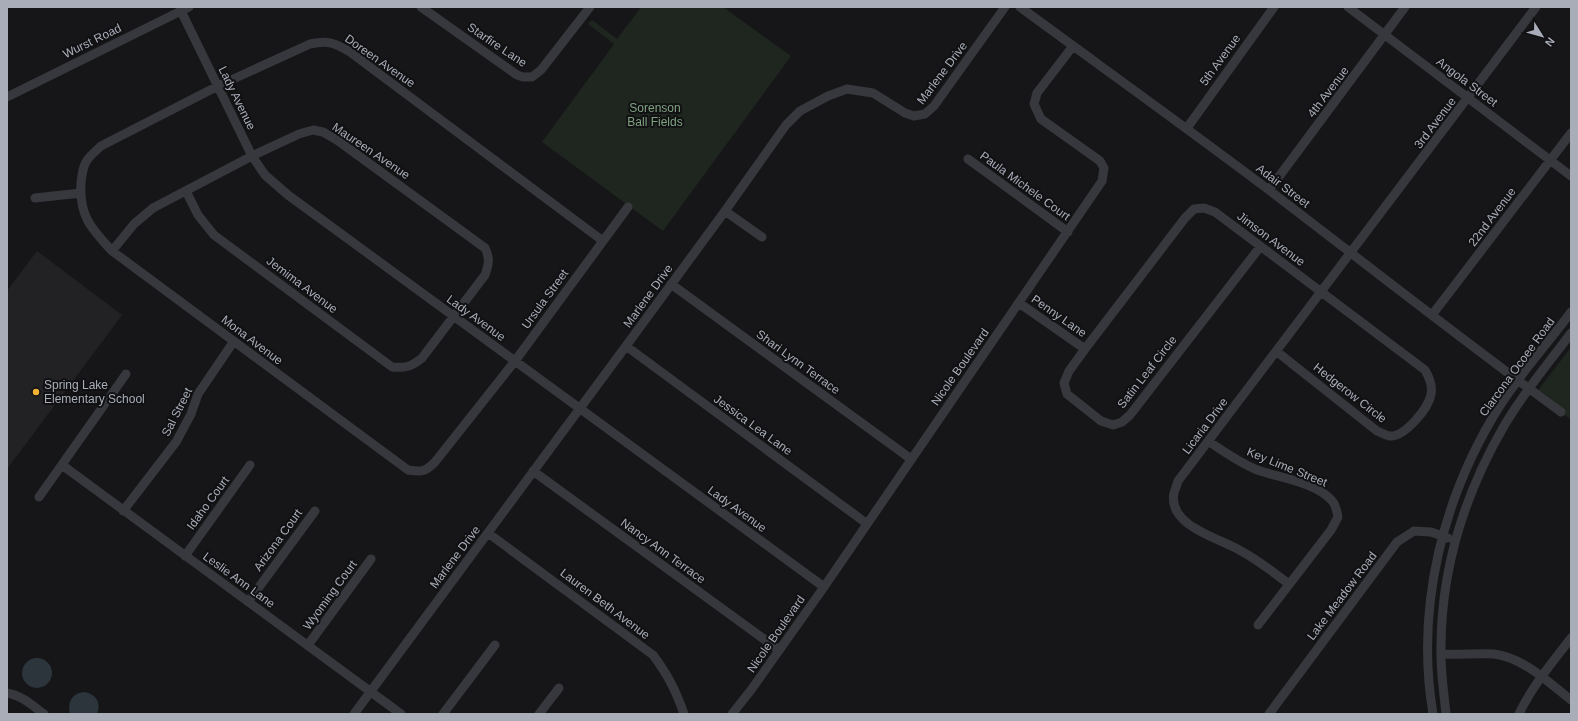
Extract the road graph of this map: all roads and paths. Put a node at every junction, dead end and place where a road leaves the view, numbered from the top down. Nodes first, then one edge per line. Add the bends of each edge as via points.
1 (421, 7) edge
2 (590, 7) edge
3 (1005, 7) edge
4 (1020, 7) edge
5 (1274, 7) edge
6 (1348, 7) edge
7 (1405, 7) edge
8 (1536, 7) edge
9 (185, 9) edge
10 (1385, 35) junction
11 (1073, 46) junction
12 (218, 86) junction
13 (7, 97) edge
14 (1468, 99) junction
15 (1186, 128) junction
16 (1571, 133) edge
17 (252, 156) junction
18 (968, 159) dead end
19 (1550, 160) junction
20 (1571, 176) edge
21 (1269, 190) junction
22 (186, 191) junction
23 (81, 193) junction
24 (35, 198) dead end
25 (628, 207) dead end
26 (1204, 208) joint
27 (725, 211) junction
28 (1068, 232) junction
29 (762, 237) dead end
30 (603, 240) junction
31 (1260, 247) junction
32 (112, 251) junction
33 (1351, 253) junction
34 (672, 284) junction
35 (1321, 292) junction
36 (1019, 303) junction
37 (1571, 312) edge
38 (1432, 315) junction
39 (453, 317) junction
40 (1571, 333) edge
41 (234, 341) junction
42 (626, 346) junction
43 (1085, 349) junction
44 (1276, 351) junction
45 (515, 361) junction
46 (126, 374) dead end
47 (1518, 382) junction
48 (1529, 389) junction
49 (579, 409) junction
50 (1561, 412) dead end
51 (1208, 441) junction
52 (911, 459) junction
53 (435, 462) joint
54 (62, 465) junction
55 (250, 465) dead end
56 (533, 471) junction
57 (39, 497) dead end
58 (124, 511) junction
59 (315, 511) dead end
60 (866, 523) junction
61 (488, 532) junction
62 (1443, 536) junction
63 (1455, 540) junction
64 (185, 556) junction
65 (371, 559) dead end
66 (1289, 584) junction
67 (824, 586) junction
68 (248, 602) junction
69 (1258, 625) dead end
70 (1571, 638) edge
71 (495, 644) dead end
72 (308, 645) junction
73 (779, 650) junction
74 (1441, 654) junction
75 (1541, 677) junction
76 (559, 688) dead end
77 (370, 691) junction
78 (7, 693) edge
79 (1571, 700) edge
80 (44, 714) edge
81 (354, 714) edge
82 (401, 714) edge
83 (443, 714) edge
84 (539, 714) edge
85 (684, 714) edge
86 (732, 714) edge
87 (1269, 714) edge
88 (1433, 714) edge
89 (1446, 714) edge
90 (1520, 714) edge

1 - 2 street, Starfire Lane via 523,77 532,77 541,70
3 - 27 street, Marlene Drive via 934,106 925,114 914,116 905,113 873,93 847,89 828,96 800,110 786,125
4 - 11 street, Adair Street
5 - 15 street, 5th Avenue
6 - 10 street, Angola Street
7 - 10 street, 4th Avenue
8 - 14 street, 3rd Avenue
9 - 12 street, Lady Avenue
9 - 13 street, Wurst Road
10 - 14 street, Angola Street
10 - 21 street, 4th Avenue
11 - 15 street, Adair Street
11 - 28 street, Nicole Boulevard via 1037,93 1034,104 1041,118 1100,160 1104,168 1102,181
12 - 17 street, Lady Avenue
12 - 23 street, Doreen Avenue via 101,146 86,161 82,170
12 - 30 street, Doreen Avenue via 310,44 323,41 337,44
14 - 19 street, Angola Street
14 - 33 street, 3rd Avenue
15 - 21 street, Adair Street
16 - 19 street, 22nd Avenue
17 - 22 street, Maureen Avenue
17 - 39 street, Lady Avenue via 265,175 288,195
17 - 39 street, Maureen Avenue via 299,134 313,130 323,132 485,248 489,256 485,274
18 - 28 street, Paula Michele Court
19 - 20 street, Angola Street
19 - 38 street, 22nd Avenue
21 - 33 street, Adair Street
22 - 32 street, Maureen Avenue via 154,208 134,224
22 - 39 street, Jemima Avenue via 198,215 214,235 392,367 404,368 415,364
23 - 24 street
23 - 32 street, Mona Avenue via 83,210 93,230
25 - 30 street, Ursula Street
26 - 31 street, Jimson Avenue via 1215,212
26 - 43 street, Satin Leaf Circle via 1194,209 1185,218
27 - 29 street
27 - 34 street, Marlene Drive
28 - 36 street, Nicole Boulevard
30 - 45 street, Ursula Street
31 - 35 street, Jimson Avenue
31 - 43 street, Satin Leaf Circle via 1122,422 1113,425 1101,421 1067,394 1064,383 1069,371
32 - 41 street, Mona Avenue
33 - 35 street, Licaria Drive
33 - 38 street, Adair Street
34 - 42 street, Marlene Drive
34 - 52 street, Shari Lynn Terrace
35 - 44 street, Licaria Drive
35 - 44 street, Hedgerow Circle via 1425,370 1432,393 1430,401 1411,426 1400,434 1389,436 1377,431
36 - 43 street, Penny Lane
36 - 52 street, Nicole Boulevard
37 - 47 street, Clarcona Ocoee Road
38 - 47 street, Adair Street
39 - 45 street, Lady Avenue
40 - 48 street, Clarcona Ocoee Road
41 - 53 street, Mona Avenue via 408,470 420,472
41 - 58 street, Sal Street via 198,394 176,442
42 - 49 street, Marlene Drive
42 - 60 street, Jessica Lea Lane
44 - 51 street, Licaria Drive
45 - 49 street, Lady Avenue
45 - 53 street, Ursula Street
46 - 54 street
47 - 48 street, Adair Street
47 - 62 street, Clarcona Ocoee Road via 1502,403 1465,470
48 - 50 street, Adair Street
48 - 63 street, Clarcona Ocoee Road via 1505,425 1476,479
49 - 56 street, Marlene Drive
49 - 67 street, Lady Avenue
51 - 66 street, Licaria Drive via 1178,481 1174,494 1175,509 1184,521 1240,550
51 - 66 street, Key Lime Street via 1234,459 1325,494 1334,504 1338,517 1332,530
52 - 60 street, Nicole Boulevard
54 - 57 street
54 - 58 street, Leslie Ann Lane
55 - 64 street, Idaho Court
56 - 61 street, Marlene Drive
56 - 73 street, Nancy Ann Terrace
58 - 64 street, Leslie Ann Lane
59 - 68 street, Arizona Court
60 - 67 street, Nicole Boulevard
61 - 77 street, Marlene Drive
61 - 85 street, Lauren Beth Avenue via 653,655 667,674
62 - 63 street, Lake Meadow Road
62 - 87 street, Lake Meadow Road via 1414,531 1397,542
62 - 88 street, Clarcona Ocoee Road via 1436,564 1429,619 1428,664
63 - 74 street, Clarcona Ocoee Road via 1444,603
64 - 68 street, Leslie Ann Lane
65 - 72 street, Wyoming Court
66 - 69 street, Key Lime Street
67 - 73 street, Nicole Boulevard
68 - 72 street, Leslie Ann Lane
70 - 75 street
71 - 83 street
72 - 77 street, Leslie Ann Lane
73 - 86 street, Nicole Boulevard
74 - 75 street via 1494,654 1513,659
74 - 89 street, Clarcona Ocoee Road
75 - 79 street
75 - 90 street
76 - 84 street
77 - 81 street, Marlene Drive
77 - 82 street, Leslie Ann Lane
78 - 80 street via 22,698

